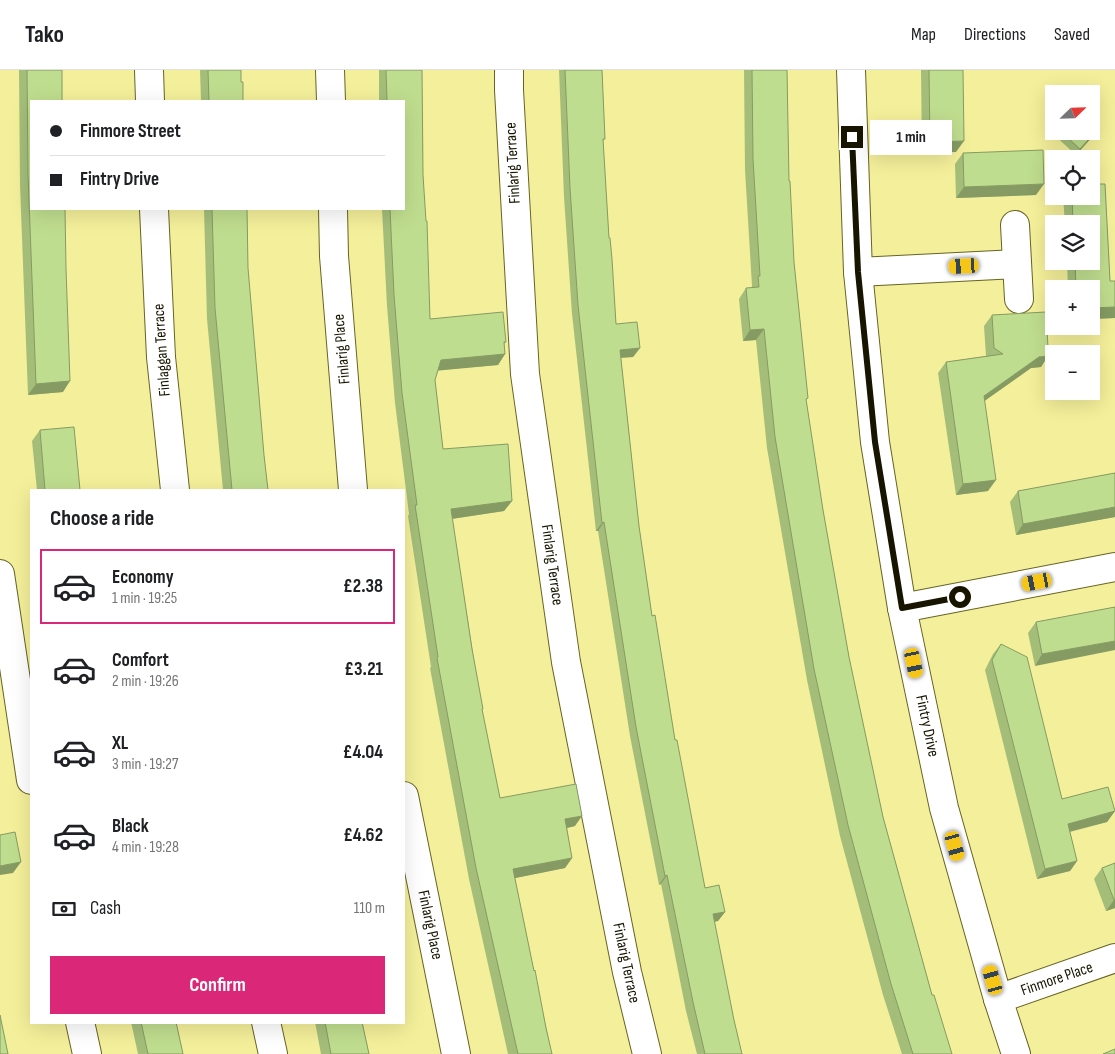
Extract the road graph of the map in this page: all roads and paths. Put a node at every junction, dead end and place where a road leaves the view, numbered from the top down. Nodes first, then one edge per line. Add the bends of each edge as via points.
1 (149, 70) edge
2 (330, 70) edge
3 (509, 70) edge
4 (851, 70) edge
5 (150, 100) edge
6 (330, 100) edge
7 (154, 210) edge
8 (333, 210) edge
9 (1015, 225) dead end
10 (1017, 264) junction
11 (858, 272) junction
12 (1019, 298) dead end
13 (176, 489) edge
14 (353, 489) edge
15 (1115, 567) edge
16 (0, 574) edge
17 (902, 608) junction
18 (30, 773) edge
19 (405, 801) edge
20 (1115, 958) edge
21 (998, 999) junction
22 (80, 1024) edge
23 (266, 1024) edge
24 (87, 1054) edge
25 (272, 1054) edge
26 (456, 1054) edge
27 (647, 1054) edge
28 (1016, 1054) edge

1 - 5 street
2 - 6 street
3 - 27 street, Finlarig Terrace via 524,374 566,662 627,972
4 - 11 street, Fintry Drive
7 - 13 street, Finlaggan Terrace via 161,357
8 - 14 street, Finlarig Place
9 - 10 street
10 - 11 street
10 - 12 street
11 - 17 street, Fintry Drive via 875,442
15 - 17 street
16 - 18 street
17 - 21 street, Fintry Drive via 944,808
19 - 26 street, Finlarig Place
20 - 21 street, Finmore Place
21 - 28 street, Fintry Drive
22 - 24 street
23 - 25 street

